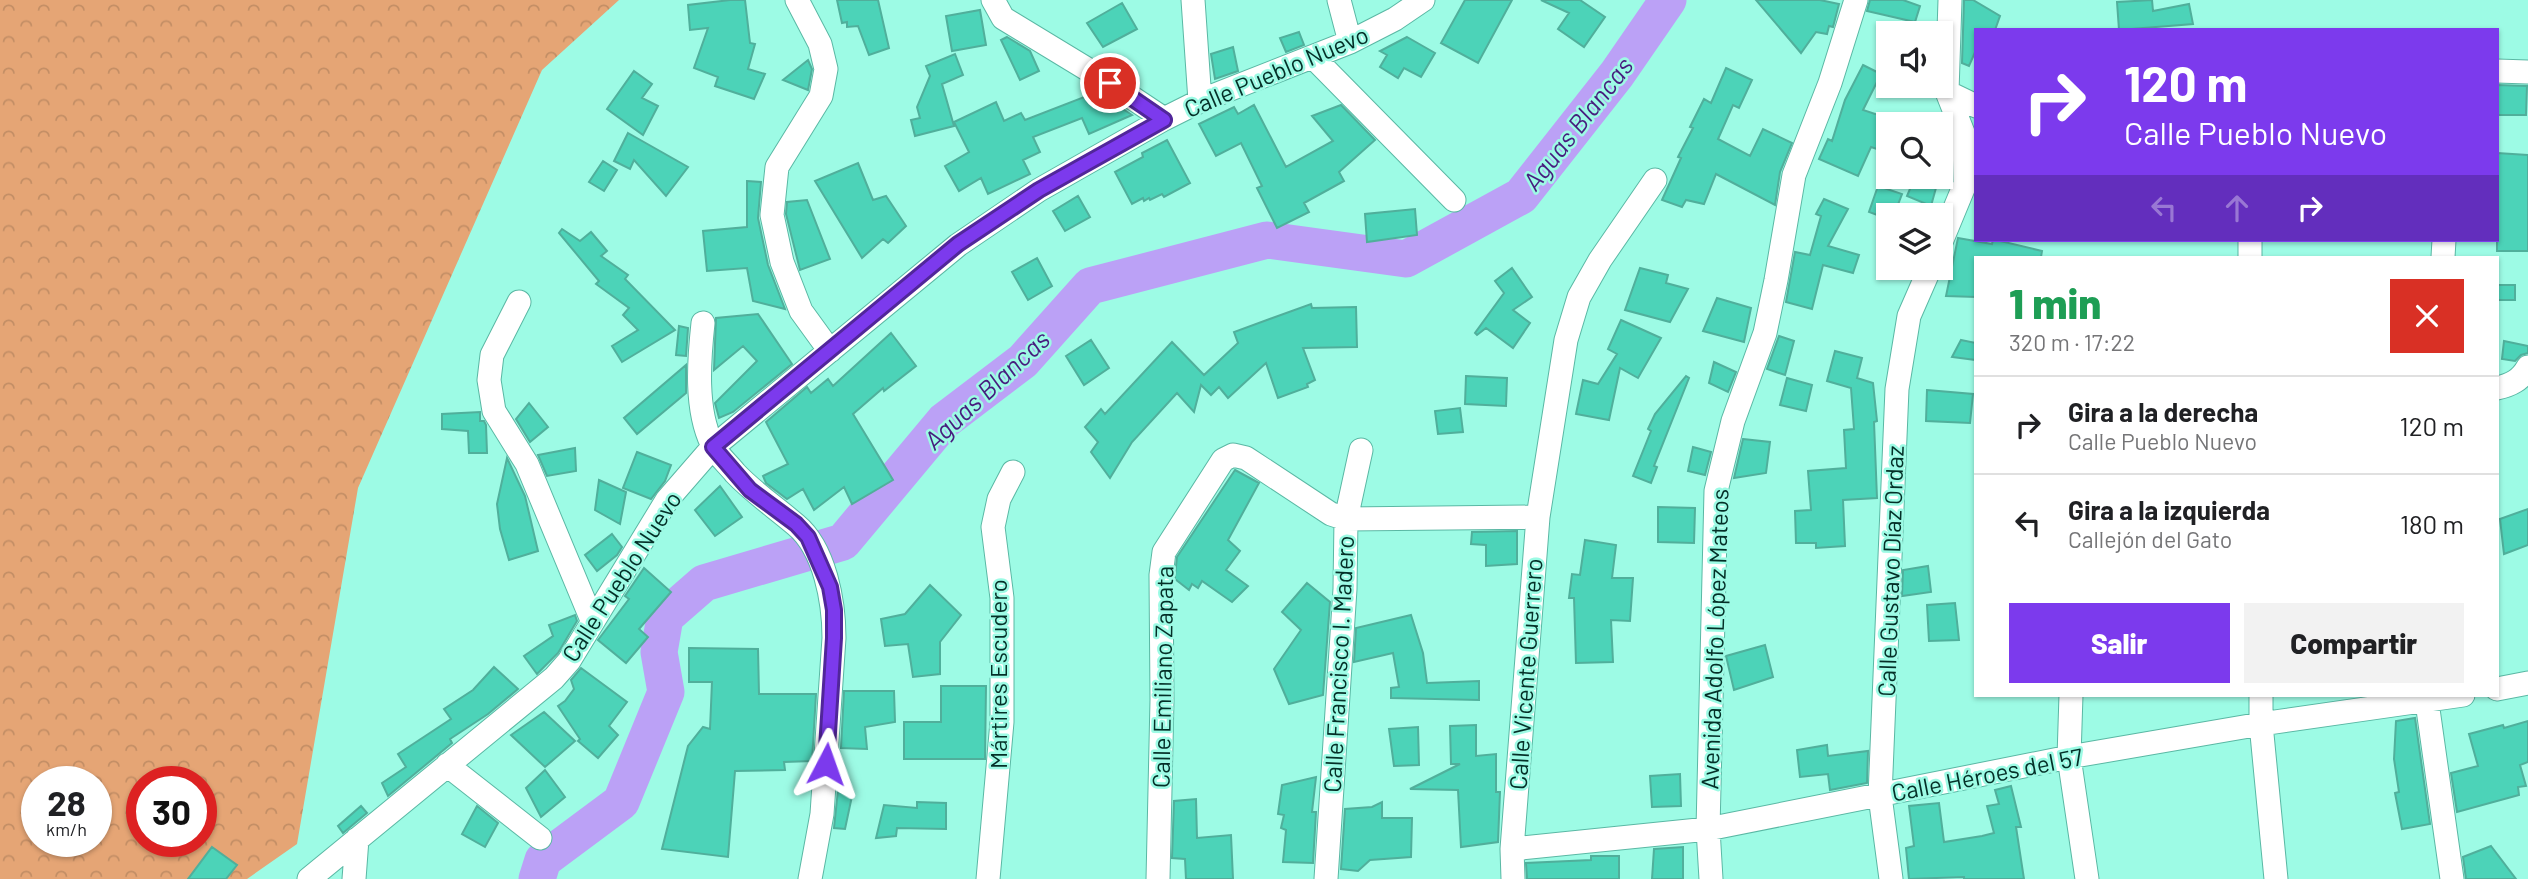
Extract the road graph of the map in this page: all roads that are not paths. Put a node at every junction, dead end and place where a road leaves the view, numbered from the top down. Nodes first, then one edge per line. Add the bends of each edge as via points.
1 (797, 0) edge
2 (993, 0) edge
3 (1194, 0) edge
4 (1339, 0) edge
5 (1423, 0) edge
6 (1856, 0) edge
7 (1950, 0) edge
8 (1949, 21) edge
9 (1350, 42) junction
10 (1314, 58) junction
11 (2499, 71) edge
12 (2528, 72) edge
13 (1953, 95) edge
14 (1949, 98) edge
15 (1200, 101) junction
16 (1974, 105) edge
17 (1164, 120) junction
18 (1655, 180) dead end
19 (1454, 200) dead end
20 (1953, 213) edge
21 (1925, 280) edge
22 (519, 302) dead end
23 (702, 323) dead end
24 (831, 351) junction
25 (2526, 372) edge
26 (2499, 388) edge
27 (713, 447) junction
28 (1361, 450) dead end
29 (1013, 472) dead end
30 (1538, 517) junction
31 (1346, 519) junction
32 (592, 620) junction
33 (2528, 683) edge
34 (2499, 688) edge
35 (2071, 697) edge
36 (2261, 697) edge
37 (2426, 698) edge
38 (2261, 724) junction
39 (2069, 757) junction
40 (447, 765) junction
41 (1880, 796) junction
42 (1708, 829) junction
43 (540, 838) dead end
44 (357, 839) junction
45 (1512, 849) junction
46 (309, 879) edge
47 (354, 879) edge
48 (810, 879) edge
49 (988, 879) edge
50 (1158, 879) edge
51 (1326, 879) edge
52 (1513, 879) edge
53 (1711, 879) edge
54 (1891, 879) edge
55 (2087, 879) edge
56 (2276, 879) edge
57 (2452, 879) edge

1 - 24 street via 820,44 827,69 821,96 777,167 772,215 782,262 801,311
2 - 17 street via 1003,18
3 - 15 street
4 - 9 street
5 - 9 street, Calle Pueblo Nuevo
6 - 42 street, Avenida Adolfo López Mateos via 1794,175 1765,333 1733,421 1716,491
7 - 8 street
9 - 10 street, Calle Pueblo Nuevo
10 - 15 street, Calle Pueblo Nuevo
10 - 19 street
11 - 12 street
13 - 16 street
14 - 20 street via 1964,135 1965,184
15 - 17 street, Calle Pueblo Nuevo
17 - 24 street, Calle Pueblo Nuevo via 1039,190 958,244
18 - 30 street, Calle Vicente Guerrero via 1579,297 1566,340
21 - 41 street, Calle Gustavo Díaz Ordaz via 1909,316 1897,389
22 - 32 street via 492,355 489,380 494,411 527,464
23 - 27 street via 703,422
24 - 27 street, Calle Pueblo Nuevo
25 - 26 street via 2511,385
27 - 32 street, Calle Pueblo Nuevo via 667,500
27 - 48 street via 750,490 808,537 830,587 834,638 824,787
28 - 31 street, Calle Francisco I. Madero
29 - 49 street, Mártires Escudero via 999,499 993,527 1002,598 1002,722
30 - 31 street
30 - 45 street, Calle Vicente Guerrero
31 - 50 street, Calle Emiliano Zapata via 1331,514 1246,458 1233,455 1223,460 1164,552
31 - 51 street, Calle Francisco I. Madero
32 - 40 street, Calle Pueblo Nuevo via 554,678
33 - 34 street
35 - 39 street
36 - 38 street
37 - 38 street, Calle Héroes del 57
37 - 57 street
38 - 39 street, Calle Héroes del 57
38 - 56 street
39 - 41 street, Calle Héroes del 57
39 - 55 street
40 - 43 street
40 - 44 street, Calle Pueblo Nuevo
41 - 42 street, Calle Héroes del 57
41 - 54 street, Calle Gustavo Díaz Ordaz
42 - 45 street, Calle Héroes del 57
42 - 53 street, Avenida Adolfo López Mateos
44 - 46 street, Calle Pueblo Nuevo
44 - 47 street
45 - 52 street, Calle Vicente Guerrero

